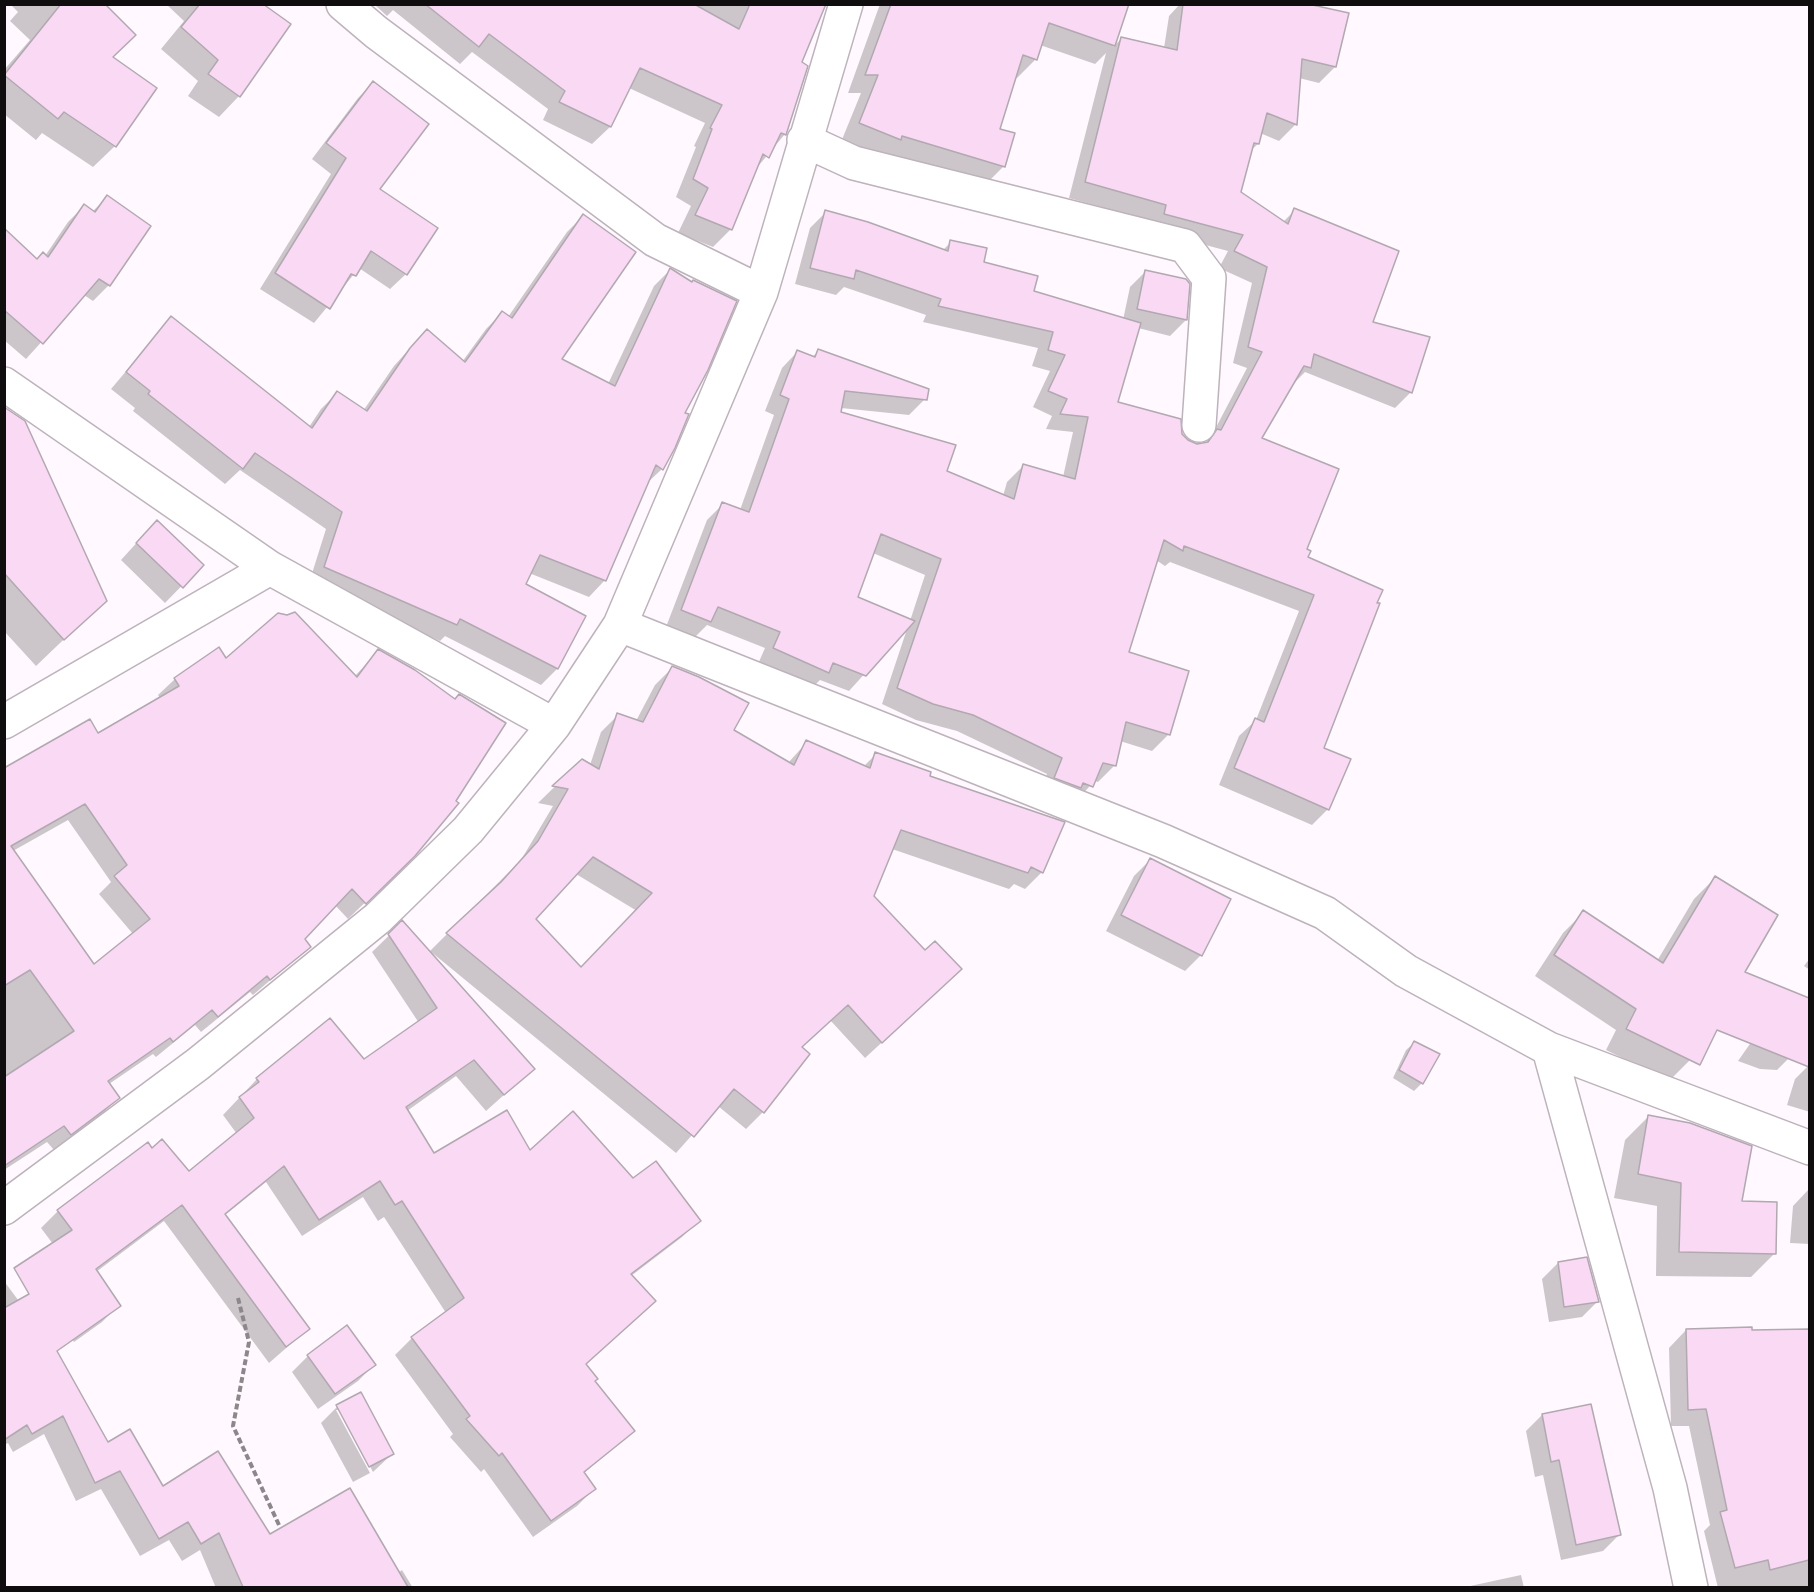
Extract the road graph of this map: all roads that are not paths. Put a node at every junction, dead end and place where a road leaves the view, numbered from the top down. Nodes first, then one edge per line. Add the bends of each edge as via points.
1 (343, 4) edge
2 (846, 4) edge
3 (804, 140) junction
4 (761, 292) junction
5 (4, 384) edge
6 (1199, 425) dead end
7 (270, 568) junction
8 (620, 625) junction
9 (4, 722) edge
10 (554, 725) junction
11 (1549, 1049) junction
12 (1809, 1148) edge
13 (4, 1208) edge
14 (1691, 1587) edge

1 - 4 street via 655,240
2 - 3 street
3 - 4 street
3 - 6 street via 854,164 1185,246 1209,278
4 - 8 street
5 - 7 street
7 - 9 street
7 - 10 street
8 - 10 street
8 - 11 street via 1000,774 1325,913 1406,971
10 - 13 street via 468,830 378,918 198,1064
11 - 12 street
11 - 14 street via 1670,1488

